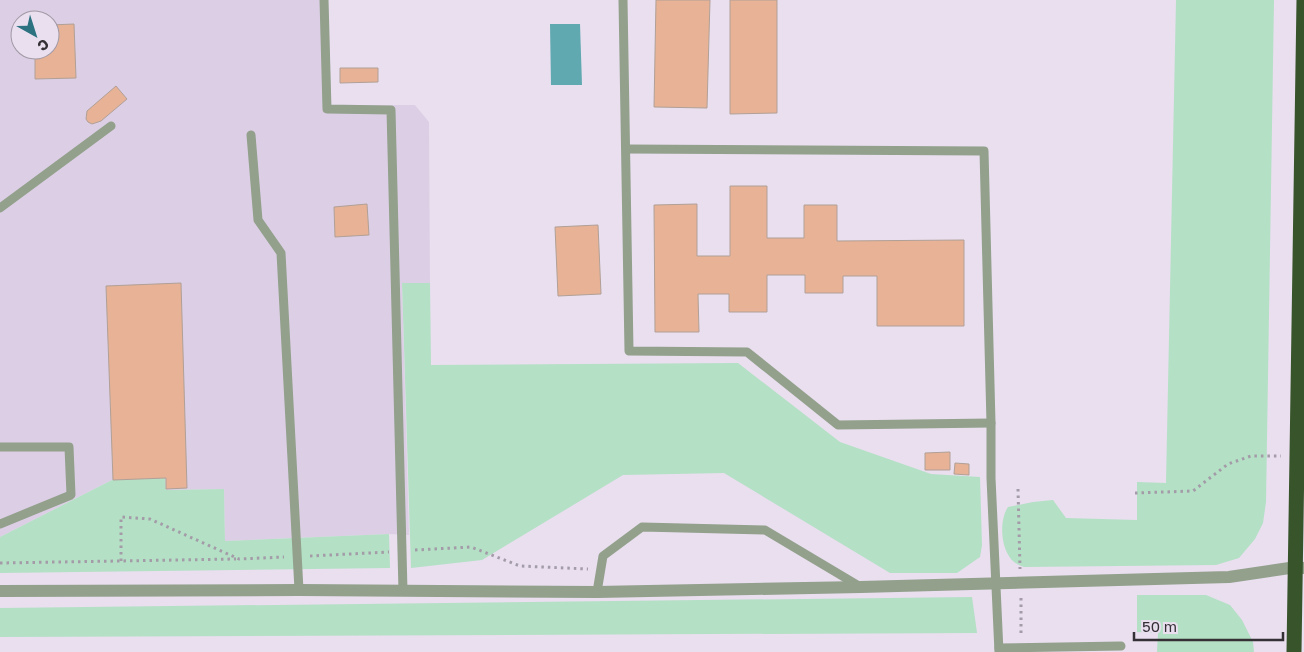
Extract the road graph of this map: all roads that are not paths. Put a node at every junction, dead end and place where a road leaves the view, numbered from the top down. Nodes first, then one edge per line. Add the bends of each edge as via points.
1 (324, 0) edge
2 (623, 0) edge
3 (1304, 0) edge
4 (111, 126) dead end
5 (251, 135) dead end
6 (627, 149) junction
7 (0, 208) edge
8 (991, 423) junction
9 (0, 447) edge
10 (1297, 456) junction
11 (1304, 474) edge
12 (0, 524) edge
13 (1300, 567) edge
14 (996, 584) junction
15 (861, 587) junction
16 (299, 590) junction
17 (0, 591) edge
18 (403, 591) junction
19 (597, 592) junction
20 (1122, 646) dead end
21 (999, 650) edge
22 (1294, 652) edge

1 - 18 lane via 327,109 391,110
2 - 6 lane
3 - 10 highway
4 - 7 lane
5 - 16 lane via 258,220 281,253
6 - 8 lane via 629,351 747,352 838,425
6 - 8 lane via 984,151
8 - 14 lane
9 - 12 lane via 69,447 71,495
10 - 11 highway
10 - 13 highway
13 - 14 street via 1229,577
13 - 22 highway
14 - 15 street
14 - 21 lane
15 - 19 street
15 - 19 lane via 765,530 642,527 603,556
16 - 17 street
16 - 18 street
18 - 19 street
20 - 21 lane

